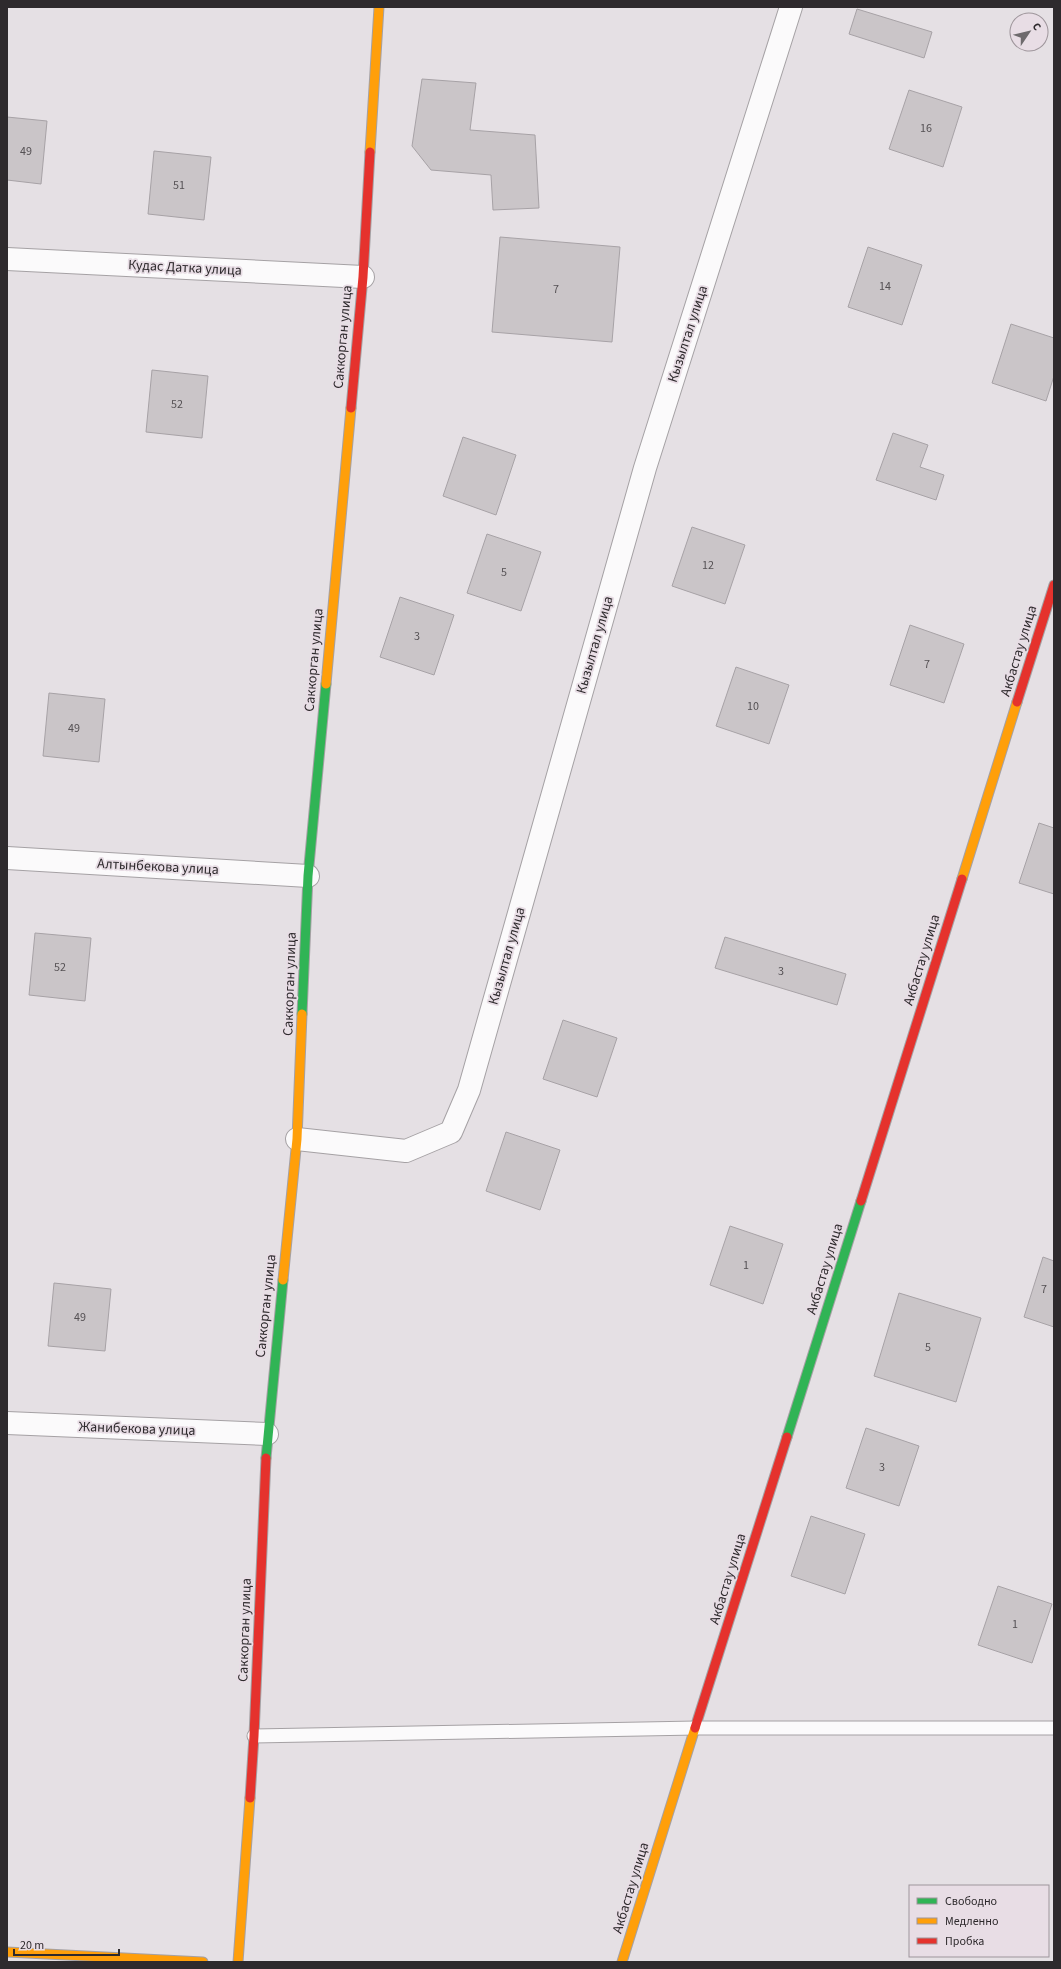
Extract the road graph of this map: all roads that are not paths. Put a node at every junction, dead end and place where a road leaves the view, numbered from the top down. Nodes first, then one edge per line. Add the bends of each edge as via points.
1 (379, 7) edge
2 (791, 7) edge
3 (7, 259) edge
4 (363, 277) junction
5 (1054, 585) edge
6 (7, 858) edge
7 (308, 876) junction
8 (297, 1139) junction
9 (7, 1423) edge
10 (266, 1434) junction
11 (696, 1728) junction
12 (1054, 1728) edge
13 (254, 1736) junction
14 (7, 1952) edge
15 (134, 1960) edge
16 (203, 1962) edge
17 (238, 1962) edge
18 (622, 1962) edge

1 - 4 street, Саккорган улица
2 - 8 street, Кызылтал улица via 645,468 469,1090 451,1132 406,1151
3 - 4 street, Кудас Датка улица
4 - 7 street, Саккорган улица
5 - 11 street, Акбастау улица
6 - 7 street, Алтынбекова улица
7 - 8 street, Саккорган улица
8 - 10 street, Саккорган улица
9 - 10 street, Жанибекова улица
10 - 13 street, Саккорган улица
11 - 12 lane
11 - 13 lane
11 - 18 street, Акбастау улица
13 - 17 street, Саккорган улица
14 - 15 street
15 - 16 street

